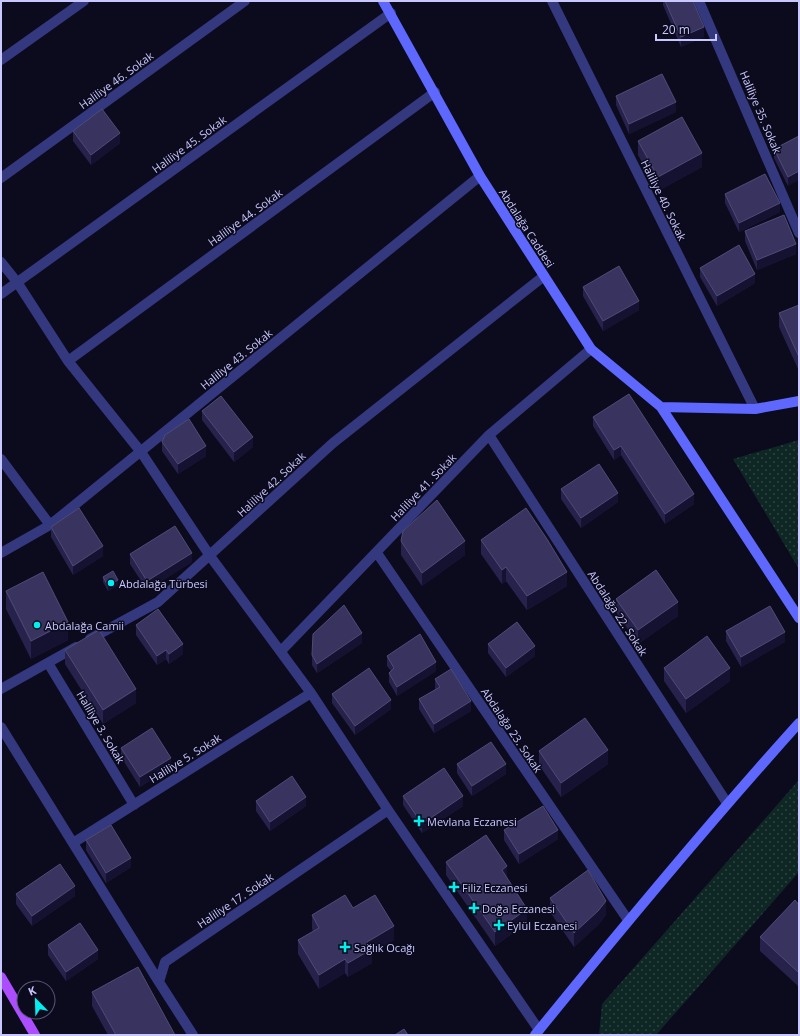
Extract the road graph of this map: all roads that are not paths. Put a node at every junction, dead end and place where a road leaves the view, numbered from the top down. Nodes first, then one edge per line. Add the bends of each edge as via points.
1 (84, 1) edge
2 (245, 1) edge
3 (383, 1) edge
4 (552, 1) edge
5 (700, 1) edge
6 (391, 14) junction
7 (1, 60) edge
8 (435, 92) junction
9 (480, 176) junction
10 (1, 178) edge
11 (799, 234) edge
12 (1, 262) edge
13 (544, 276) junction
14 (17, 282) junction
15 (1, 294) edge
16 (591, 349) junction
17 (68, 360) junction
18 (799, 401) edge
19 (661, 407) junction
20 (755, 409) junction
21 (489, 436) junction
22 (141, 452) junction
23 (1, 459) edge
24 (50, 525) junction
25 (1, 553) edge
26 (376, 553) junction
27 (210, 556) junction
28 (799, 618) edge
29 (281, 651) junction
30 (48, 662) junction
31 (1, 689) edge
32 (311, 693) junction
33 (799, 723) edge
34 (1, 727) edge
35 (727, 803) junction
36 (134, 804) junction
37 (388, 810) junction
38 (73, 843) junction
39 (628, 920) junction
40 (1, 977) edge
41 (159, 982) junction
42 (540, 1033) edge
43 (35, 1035) edge
44 (193, 1035) edge

1 - 7 street
2 - 10 street, Haliliye 46. Sokak
3 - 6 street, Abdalağa Caddesi
4 - 20 street, Haliliye 40. Sokak
5 - 11 street, Haliliye 35. Sokak
6 - 8 street, Abdalağa Caddesi
6 - 14 street, Haliliye 45. Sokak
8 - 9 street, Abdalağa Caddesi
8 - 17 street, Haliliye 44. Sokak
9 - 13 street, Abdalağa Caddesi
9 - 22 street, Haliliye 43. Sokak
12 - 14 street
13 - 16 street, Abdalağa Caddesi
13 - 27 street, Haliliye 42. Sokak via 333,443
14 - 15 street, Haliliye 45. Sokak
14 - 17 street
16 - 19 street, Abdalağa Caddesi
16 - 21 street, Haliliye 41. Sokak
17 - 22 street
18 - 20 street
19 - 20 street
19 - 28 street, Abdalağa Caddesi
21 - 26 street, Haliliye 41. Sokak
21 - 35 street, Abdalağa 22. Sokak
22 - 24 street, Haliliye 43. Sokak
22 - 27 street
23 - 24 street
24 - 25 street, Haliliye 43. Sokak
26 - 29 street, Haliliye 41. Sokak
26 - 39 street, Abdalağa 23. Sokak
27 - 29 street
27 - 30 street, Haliliye 42. Sokak via 158,602
29 - 32 street
30 - 31 street, Haliliye 42. Sokak
30 - 36 street, Haliliye 3. Sokak
32 - 36 street, Haliliye 5. Sokak
32 - 37 street
33 - 35 street
34 - 38 street
35 - 39 street
36 - 38 street, Haliliye 5. Sokak
37 - 41 street, Haliliye 17. Sokak via 165,962
37 - 42 street
38 - 41 street
39 - 42 street
40 - 43 main road
41 - 44 street

